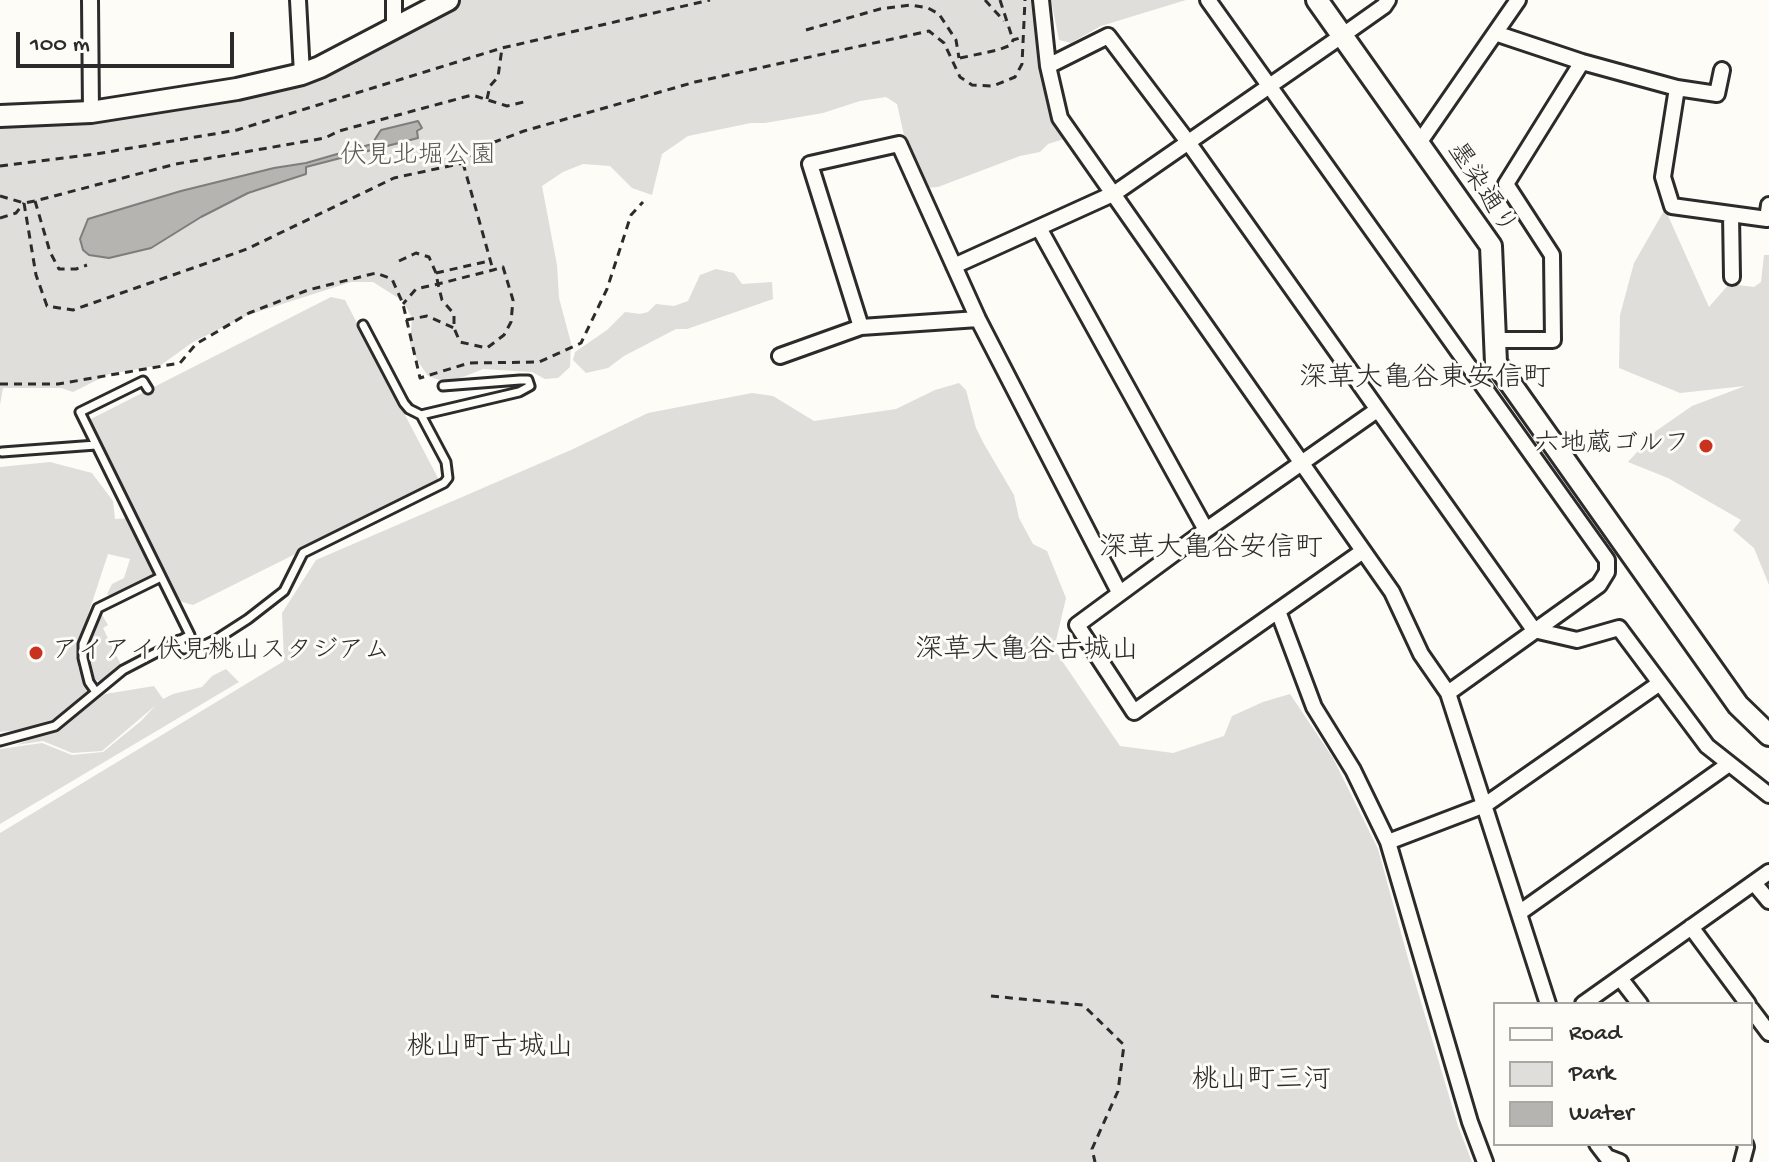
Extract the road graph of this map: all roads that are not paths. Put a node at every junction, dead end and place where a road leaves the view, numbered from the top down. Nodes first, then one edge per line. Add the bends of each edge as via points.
1 (90, 0) edge
2 (298, 0) edge
3 (394, 0) edge
4 (448, 0) edge
5 (1041, 0) edge
6 (1208, 0) edge
7 (1317, 0) edge
8 (1388, 0) edge
9 (1518, 0) edge
10 (394, 28) junction
11 (1495, 33) junction
12 (1343, 35) junction
13 (1582, 62) junction
14 (1048, 66) junction
15 (1722, 70) dead end
16 (302, 74) junction
17 (1270, 84) junction
18 (1677, 88) junction
19 (91, 112) junction
20 (0, 116) edge
21 (1188, 142) junction
22 (1419, 143) junction
23 (1115, 193) junction
24 (1769, 205) edge
25 (1731, 214) junction
26 (1039, 228) junction
27 (954, 266) junction
28 (1732, 277) dead end
29 (978, 319) junction
30 (363, 325) dead end
31 (861, 327) junction
32 (1494, 340) junction
33 (780, 356) dead end
34 (443, 386) dead end
35 (148, 389) dead end
36 (1377, 410) junction
37 (421, 415) junction
38 (96, 445) junction
39 (38, 449) junction
40 (2, 452) dead end
41 (1301, 461) junction
42 (39, 462) dead end
43 (1206, 530) junction
44 (1363, 551) junction
45 (161, 577) junction
46 (1119, 592) junction
47 (1278, 611) junction
48 (1534, 630) junction
49 (179, 640) junction
50 (1660, 683) junction
51 (96, 692) junction
52 (1448, 693) junction
53 (1769, 735) edge
54 (0, 741) edge
55 (1729, 764) junction
56 (1769, 795) edge
57 (1485, 805) junction
58 (1388, 842) junction
59 (1769, 872) edge
60 (1754, 883) junction
61 (1769, 901) edge
62 (1519, 913) junction
63 (1691, 927) junction
64 (1620, 978) junction
65 (1547, 1002) edge
66 (1586, 1002) edge
67 (1638, 1002) edge
68 (1746, 1002) edge
69 (1753, 1011) edge
70 (1769, 1033) edge
71 (1599, 1146) edge
72 (1485, 1162) edge
73 (1620, 1162) edge

1 - 19 street
2 - 16 street
3 - 10 street
4 - 10 street
5 - 14 street
6 - 17 street
7 - 12 street, 墨染通り
8 - 12 street
9 - 11 street
10 - 16 street
11 - 13 street
11 - 22 street
12 - 17 street
12 - 22 street, 墨染通り
13 - 18 street
13 - 32 street via 1506,184 1552,255 1553,340
14 - 21 street via 1108,36
14 - 23 street via 1060,118
15 - 18 street via 1717,94
16 - 19 street
17 - 21 street
17 - 48 street via 1607,560 1599,585
18 - 25 street via 1663,177 1672,206
19 - 20 street
21 - 23 street
21 - 36 street
22 - 32 street, 墨染通り via 1491,246
23 - 26 street
23 - 41 street
24 - 25 street via 1767,219
25 - 28 street
26 - 27 street
26 - 43 street
27 - 29 street
27 - 31 street via 899,144 810,164
29 - 31 street
29 - 46 street
30 - 37 lane via 404,403
31 - 33 street
32 - 53 street, 墨染通り via 1502,373 1738,705
34 - 37 lane via 528,380 530,386
35 - 38 lane via 143,381 80,412
36 - 41 street
36 - 48 street
37 - 49 lane via 449,470 444,483 303,553 284,591 217,639 184,649
38 - 39 lane
38 - 45 lane
39 - 40 lane
39 - 42 lane
41 - 43 street
41 - 44 street
43 - 46 street
44 - 47 street
44 - 52 street
45 - 49 lane via 190,635
45 - 51 lane via 98,608 83,644 89,682
46 - 47 street via 1077,625 1134,712
47 - 58 street via 1314,707
48 - 50 street via 1577,640 1619,628
48 - 52 street
49 - 51 lane via 123,670
50 - 55 street via 1707,746
50 - 57 street
51 - 54 lane via 55,726
52 - 57 street
55 - 56 street
55 - 62 street
57 - 58 street
57 - 62 street
58 - 72 street
59 - 60 street
60 - 61 street
60 - 63 street
62 - 65 street
63 - 64 street
63 - 68 street
64 - 66 street
64 - 67 street
69 - 70 street
71 - 73 street

